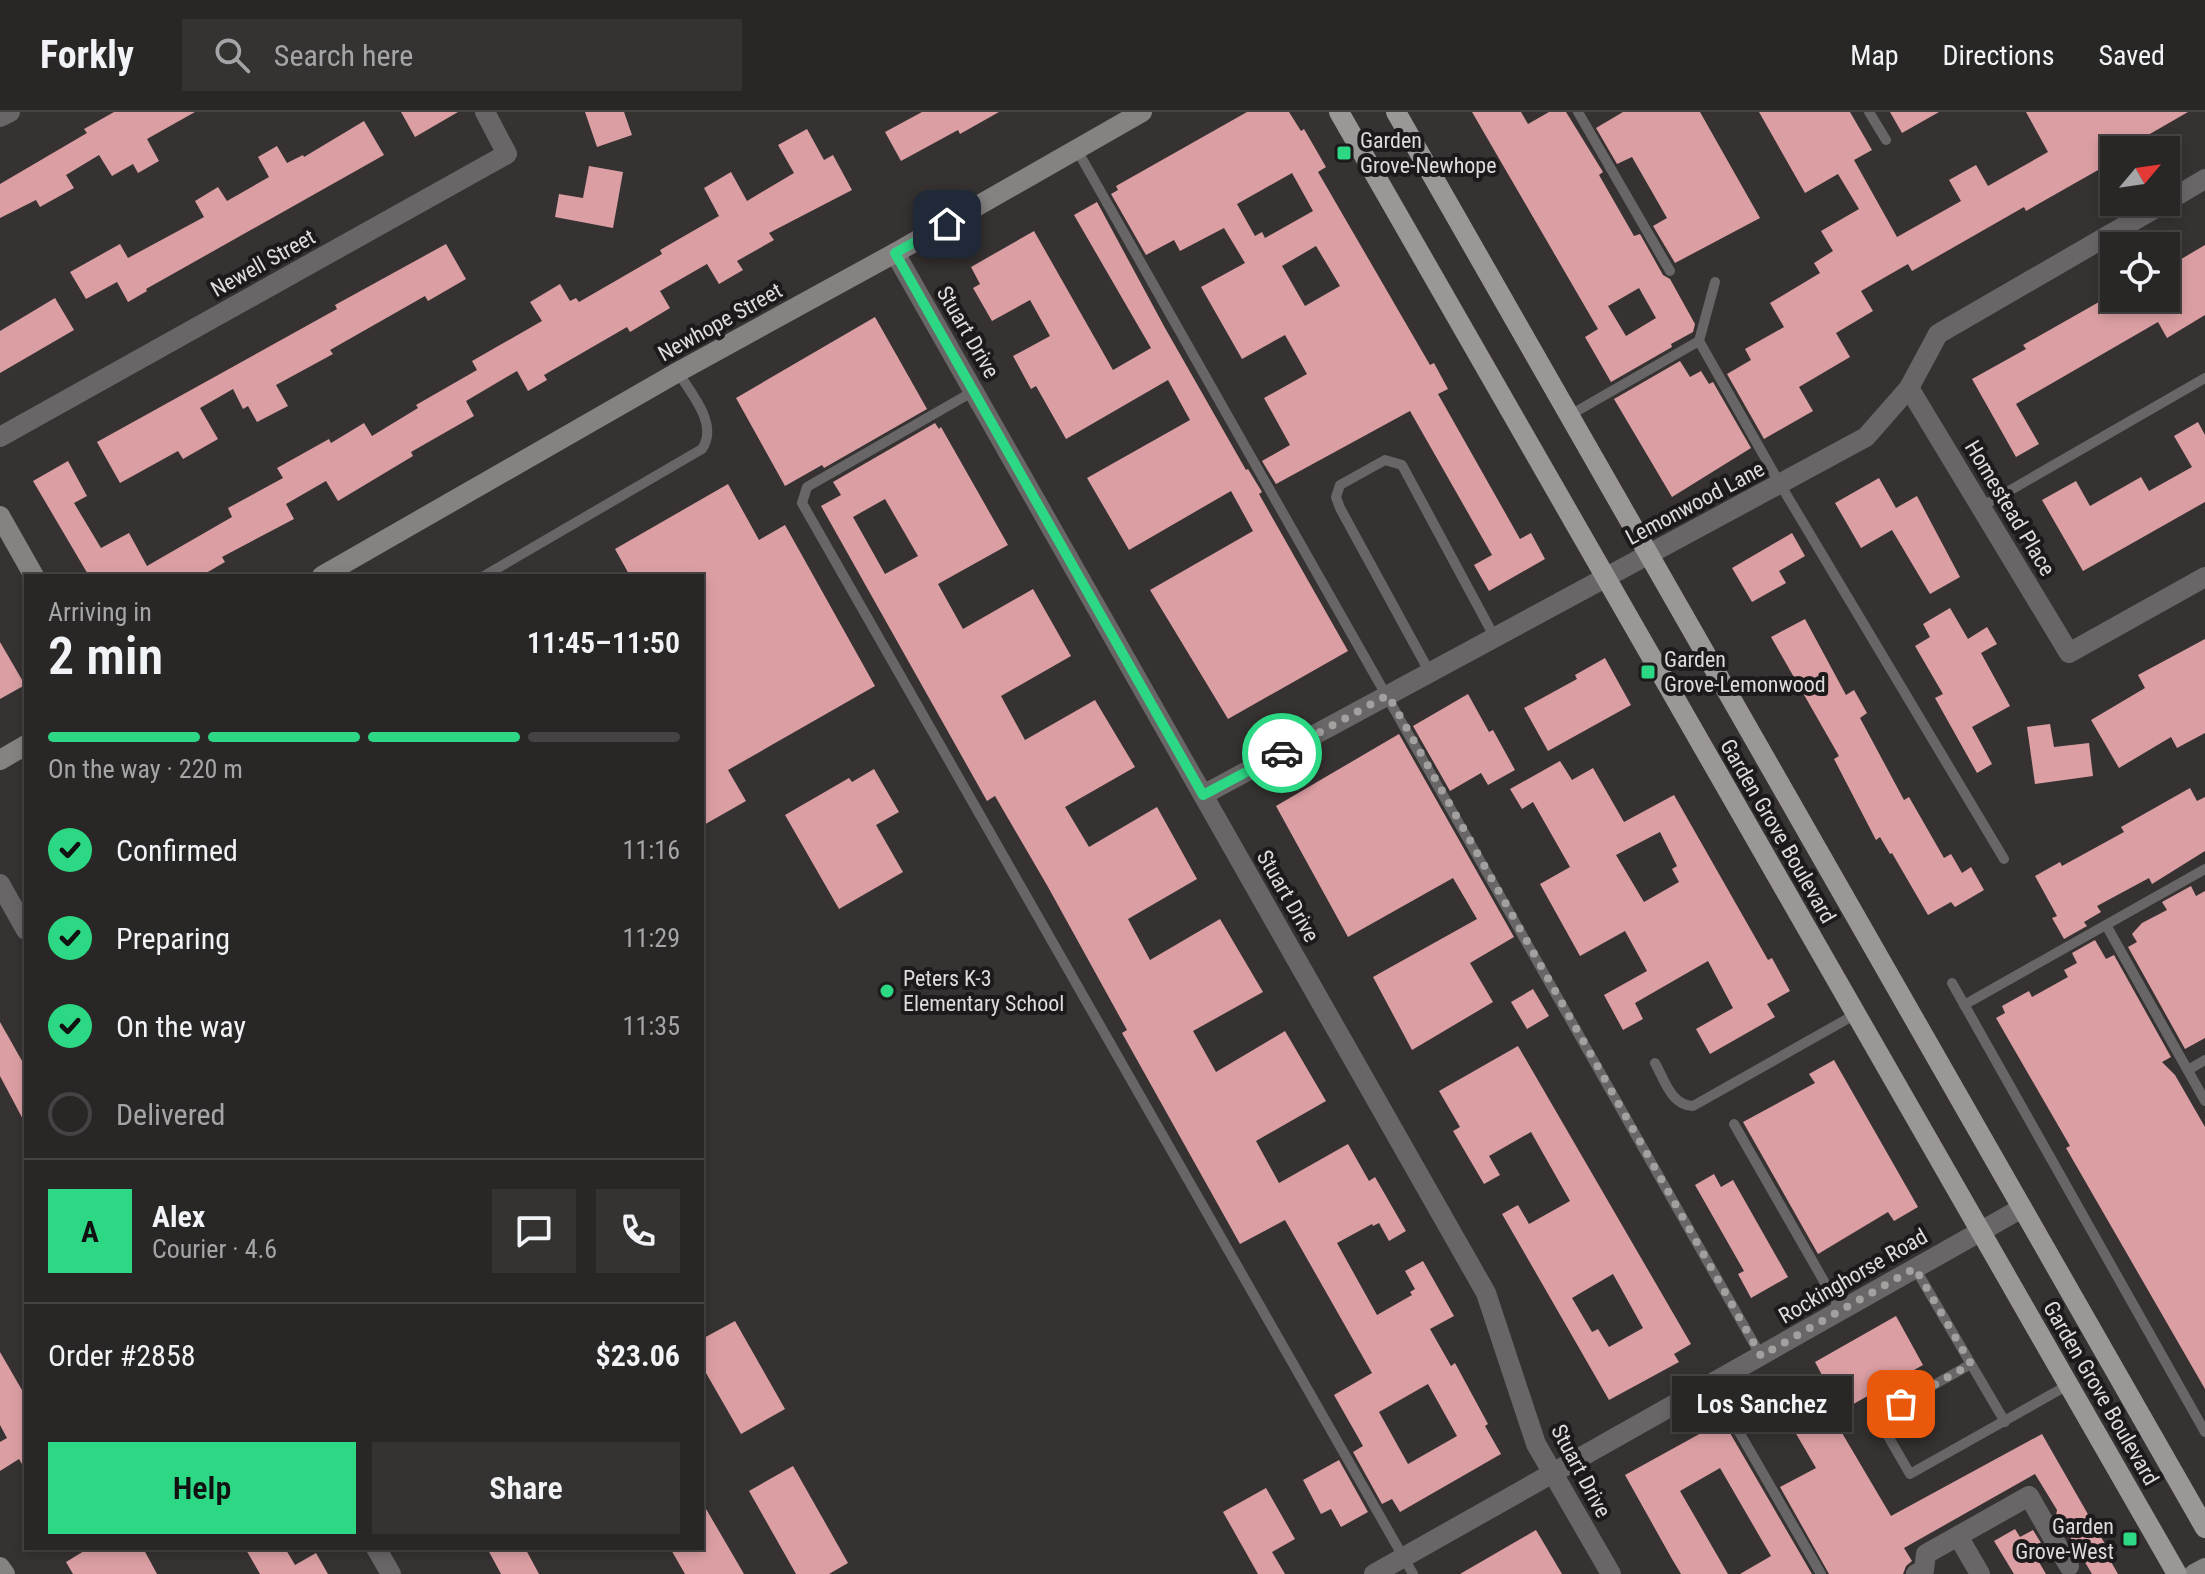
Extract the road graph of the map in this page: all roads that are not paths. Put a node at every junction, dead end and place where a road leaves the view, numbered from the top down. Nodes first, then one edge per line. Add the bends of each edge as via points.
1 (10, 112) edge
2 (485, 112) edge
3 (1142, 112) edge
4 (1339, 112) edge
5 (1396, 112) edge
6 (1578, 112) edge
7 (1869, 112) edge
8 (0, 117) edge
9 (1886, 140) dead end
10 (1077, 150) junction
11 (2205, 179) edge
12 (2180, 194) edge
13 (2142, 216) edge
14 (895, 253) junction
15 (1670, 271) dead end
16 (1715, 282) dead end
17 (1699, 341) junction
18 (678, 372) junction
19 (2205, 378) edge
20 (1909, 388) junction
21 (974, 391) junction
22 (1570, 415) junction
23 (0, 437) edge
24 (1780, 484) junction
25 (1981, 507) junction
26 (0, 516) edge
27 (1649, 555) junction
28 (33, 574) edge
29 (325, 574) edge
30 (487, 574) edge
31 (2205, 577) edge
32 (1605, 578) junction
33 (1495, 638) junction
34 (1430, 673) junction
35 (1388, 695) junction
36 (24, 746) edge
37 (0, 760) edge
38 (1203, 795) junction
39 (2004, 859) dead end
40 (2205, 869) edge
41 (0, 884) edge
42 (2106, 925) junction
43 (24, 926) edge
44 (1952, 983) dead end
45 (1964, 1005) junction
46 (1856, 1014) junction
47 (2205, 1060) edge
48 (1655, 1063) dead end
49 (2188, 1070) junction
50 (2205, 1101) edge
51 (1734, 1124) dead end
52 (2022, 1208) junction
53 (1980, 1231) junction
54 (1915, 1268) junction
55 (1841, 1311) junction
56 (1761, 1356) junction
57 (1971, 1364) junction
58 (1712, 1385) junction
59 (2068, 1385) junction
60 (2005, 1422) junction
61 (2205, 1432) edge
62 (1552, 1472) junction
63 (2205, 1528) edge
64 (1958, 1536) junction
65 (377, 1550) edge
66 (1408, 1566) edge
67 (2069, 1566) dead end
68 (0, 1567) edge
69 (2205, 1568) edge
70 (5, 1574) edge
71 (391, 1574) edge
72 (1374, 1574) edge
73 (1611, 1574) edge
74 (1821, 1574) edge
75 (1916, 1574) edge
76 (1980, 1574) edge
77 (2177, 1574) edge
78 (2194, 1574) edge

1 - 8 street
2 - 23 street, Newell Street via 507,154
3 - 10 street, Newhope Street
4 - 32 main road, Garden Grove Boulevard
5 - 22 main road, Garden Grove Boulevard
6 - 15 lane
7 - 9 lane
10 - 14 street, Newhope Street
10 - 35 lane
11 - 12 street, Lemonwood Lane
13 - 20 street, Lemonwood Lane via 1938,334
14 - 18 street, Newhope Street
14 - 21 street, Stuart Drive
16 - 17 lane
17 - 22 lane
17 - 24 lane
18 - 29 street, Newhope Street
18 - 30 lane via 708,426 702,449
19 - 25 lane
20 - 24 street, Lemonwood Lane via 1866,437
20 - 25 street, Homestead Place
21 - 38 street, Stuart Drive
21 - 66 lane via 807,487 802,503
22 - 27 main road, Garden Grove Boulevard
24 - 27 street, Lemonwood Lane
24 - 39 lane
25 - 31 street, Homestead Place via 2069,653
26 - 28 street
27 - 32 street, Lemonwood Lane
27 - 52 main road, Garden Grove Boulevard
32 - 33 street, Lemonwood Lane
32 - 46 main road, Garden Grove Boulevard
33 - 34 street, Lemonwood Lane
33 - 34 lane via 1402,465 1385,460 1340,485 1336,497
34 - 35 street, Lemonwood Lane
35 - 38 street, Lemonwood Lane
35 - 56 lane
36 - 37 street
38 - 62 street, Stuart Drive via 1486,1293 1536,1444
40 - 42 lane
41 - 43 street
42 - 45 lane
42 - 49 lane
44 - 45 lane
45 - 61 lane
46 - 48 lane via 1693,1106 1676,1101
46 - 53 main road, Garden Grove Boulevard
47 - 49 lane
49 - 50 lane
51 - 55 lane
52 - 53 street, Rockinghorse Road
52 - 63 main road, Garden Grove Boulevard
53 - 54 street, Rockinghorse Road
53 - 59 main road, Garden Grove Boulevard
54 - 55 street, Rockinghorse Road
54 - 57 lane
55 - 56 street, Rockinghorse Road
56 - 58 street, Rockinghorse Road
57 - 60 lane
57 - 60 lane via 1877,1417 1910,1474
58 - 62 street, Rockinghorse Road
58 - 74 lane
59 - 60 lane
59 - 77 main road, Garden Grove Boulevard
62 - 66 street, Rockinghorse Road
62 - 73 street, Stuart Drive
64 - 67 street via 2029,1496
64 - 75 street via 1926,1554 1924,1570
64 - 76 street
65 - 71 street
66 - 72 street, Rockinghorse Road
68 - 70 street
69 - 78 street

